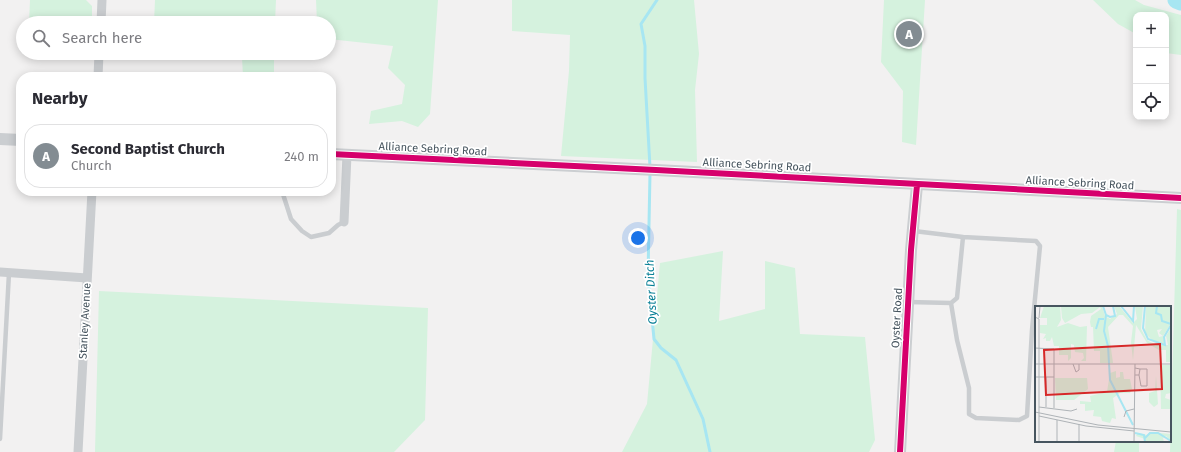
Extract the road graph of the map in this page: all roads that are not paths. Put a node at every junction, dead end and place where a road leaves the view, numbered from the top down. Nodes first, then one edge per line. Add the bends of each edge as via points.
1 (102, 0) edge
2 (101, 16) edge
3 (99, 60) edge
4 (98, 72) edge
5 (0, 139) edge
6 (16, 140) edge
7 (336, 154) edge
8 (347, 154) junction
9 (917, 184) junction
10 (92, 196) edge
11 (284, 196) edge
12 (1181, 198) edge
13 (344, 222) joint
14 (912, 231) junction
15 (963, 237) junction
16 (4, 272) edge
17 (87, 278) junction
18 (908, 302) junction
19 (951, 303) junction
20 (0, 439) edge
21 (78, 452) edge
22 (900, 452) edge

1 - 2 street
3 - 4 street
5 - 6 street
7 - 8 street, Alliance Sebring Road
8 - 9 street, Alliance Sebring Road
8 - 13 street
9 - 12 street, Alliance Sebring Road
9 - 14 street, Oyster Road
10 - 17 street, Stanley Avenue
11 - 13 lane via 291,219 302,232 311,237 329,233
14 - 15 lane
14 - 18 street, Oyster Road
15 - 19 lane via 957,298
15 - 19 lane via 1036,242 1040,246 1027,416 1012,420 976,418 969,414 969,388
16 - 17 street
16 - 20 lane
17 - 21 street, Stanley Avenue
18 - 19 lane
18 - 22 street, Oyster Road

